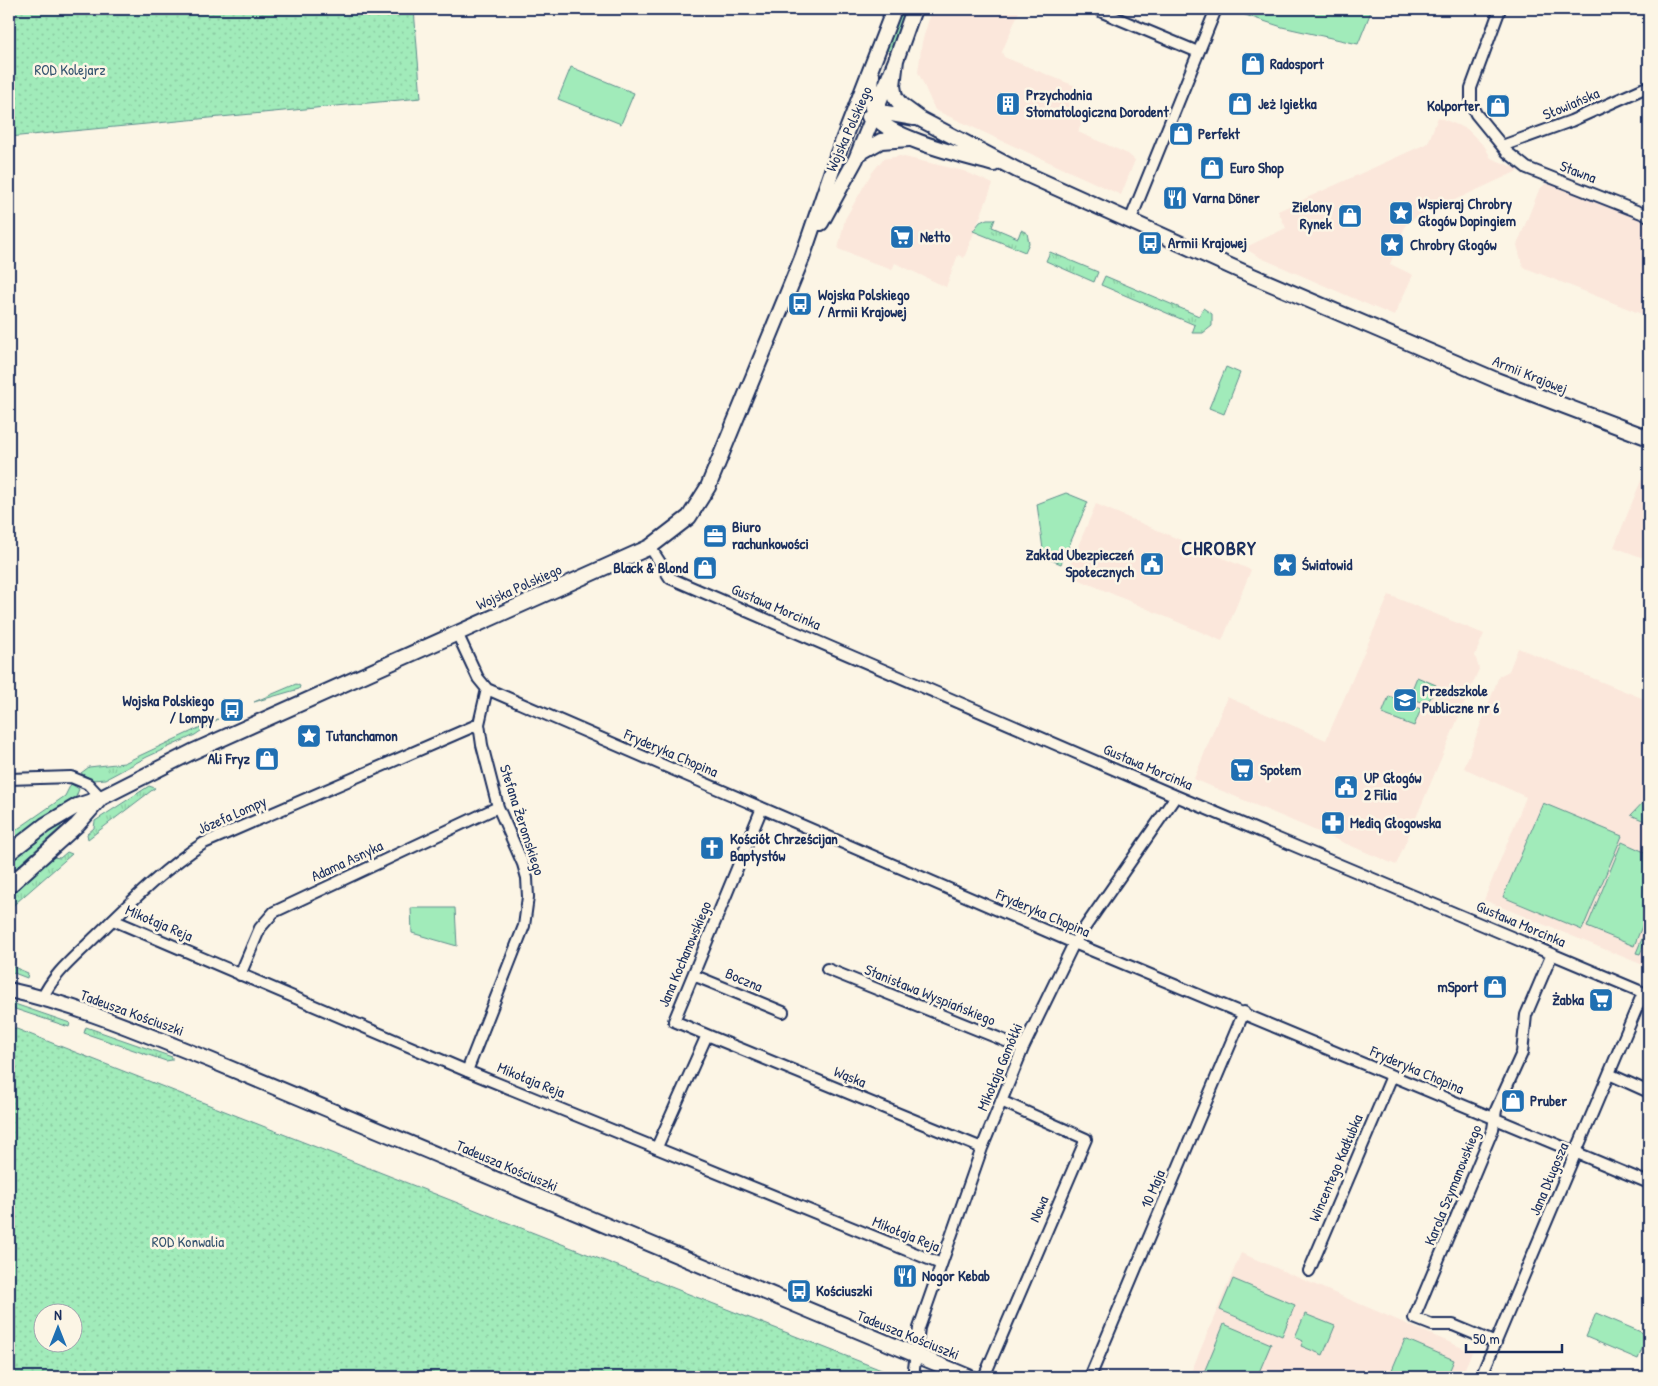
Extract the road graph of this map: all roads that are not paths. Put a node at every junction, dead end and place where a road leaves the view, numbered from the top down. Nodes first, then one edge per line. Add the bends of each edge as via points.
1 (894, 9) edge
2 (914, 9) edge
3 (1216, 9) edge
4 (1500, 9) edge
5 (1102, 12) dead end
6 (1198, 52) junction
7 (876, 53) junction
8 (896, 60) junction
9 (1649, 86) edge
10 (874, 114) junction
11 (920, 119) junction
12 (912, 139) junction
13 (1502, 146) junction
14 (840, 147) junction
15 (858, 154) junction
16 (1017, 170) junction
17 (1649, 216) edge
18 (1130, 221) junction
19 (802, 258) junction
20 (1649, 438) edge
21 (650, 547) junction
22 (457, 633) junction
23 (487, 689) junction
24 (479, 724) junction
25 (9, 779) edge
26 (1176, 796) junction
27 (101, 798) junction
28 (498, 807) junction
29 (762, 808) junction
30 (9, 853) edge
31 (9, 886) edge
32 (113, 920) junction
33 (1074, 943) junction
34 (1552, 954) junction
35 (827, 969) dead end
36 (240, 975) junction
37 (693, 975) junction
38 (9, 984) edge
39 (9, 990) edge
40 (1646, 994) edge
41 (36, 997) junction
42 (783, 1012) dead end
43 (1244, 1012) junction
44 (707, 1035) junction
45 (1023, 1048) junction
46 (467, 1071) junction
47 (1609, 1074) junction
48 (1392, 1076) junction
49 (1649, 1092) edge
50 (1001, 1101) junction
51 (1494, 1118) junction
52 (657, 1147) junction
53 (982, 1148) junction
54 (1576, 1152) junction
55 (1649, 1183) edge
56 (941, 1264) junction
57 (1309, 1271) dead end
58 (1496, 1343) junction
59 (916, 1355) junction
60 (913, 1377) edge
61 (969, 1377) edge
62 (984, 1377) edge
63 (1090, 1377) edge
64 (1481, 1377) edge

1 - 7 street, Wojska Polskiego
2 - 8 street, Wojska Polskiego
3 - 6 street
4 - 13 street, Stawna via 1470,97 1476,114
5 - 6 street
6 - 18 street
7 - 10 street via 871,96
7 - 14 street, Wojska Polskiego
8 - 10 street, Wojska Polskiego
8 - 11 street, Armii Krajowej via 893,78 895,97
9 - 13 street, Słowiańska via 1571,122
10 - 11 street, Armii Krajowej via 886,112
10 - 12 street, Armii Krajowej via 892,129
10 - 14 street via 861,121
10 - 15 street, Wojska Polskiego
11 - 16 street, Armii Krajowej
12 - 15 street, Armii Krajowej via 880,141
12 - 16 street, Armii Krajowej
13 - 17 street, Stawna via 1517,161 1538,173
14 - 19 street, Wojska Polskiego
15 - 19 street, Wojska Polskiego
16 - 18 street, Armii Krajowej
18 - 20 street, Armii Krajowej via 1496,380
19 - 21 street, Wojska Polskiego via 708,487 689,517
21 - 22 street, Wojska Polskiego
21 - 26 street, Gustawa Morcinka via 670,578
22 - 23 street via 478,678
22 - 27 street, Wojska Polskiego via 192,752
23 - 24 street, Stefana Żeromskiego
23 - 29 street, Fryderyka Chopina
24 - 28 street, Stefana Żeromskiego
24 - 32 street, Józefa Lompy via 204,843 182,857
25 - 27 street via 71,777 88,784
26 - 33 street, Mikołaja Gomółki
26 - 34 street, Gustawa Morcinka
27 - 30 street, Wojska Polskiego via 45,825
27 - 31 street, Wojska Polskiego via 77,825
28 - 36 street, Adama Asnyka via 274,912 260,928
28 - 46 street, Stefana Żeromskiego via 523,864 528,897 524,926
29 - 33 street, Fryderyka Chopina
29 - 37 street, Jana Kochanowskiego
32 - 36 street, Mikołaja Reja
32 - 41 street, Józefa Lompy
33 - 43 street, Fryderyka Chopina
33 - 45 street, Mikołaja Gomółki
34 - 40 street, Gustawa Morcinka
34 - 51 street, Karola Szymanowskiego via 1526,1015 1522,1053
35 - 45 street, Stanisława Wyspiańskiego
36 - 46 street, Mikołaja Reja
37 - 42 street, Boczna
37 - 44 street, Jana Kochanowskiego via 674,1020
38 - 41 street, Tadeusza Kościuszki
39 - 41 street, Tadeusza Kościuszki
40 - 47 street, Jana Długosza
41 - 59 street, Tadeusza Kościuszki via 135,1031 249,1076
43 - 48 street, Fryderyka Chopina
43 - 63 street, 10 Maja
44 - 52 street
44 - 53 street, Wąska
45 - 50 street, Mikołaja Gomółki
46 - 52 street, Mikołaja Reja
47 - 49 street
47 - 54 street, Jana Długosza
48 - 51 street, Fryderyka Chopina
48 - 57 street, Wincentego Kadłubka
50 - 53 street, Mikołaja Gomółki
50 - 62 street, Nowa via 1086,1139
51 - 54 street, Fryderyka Chopina
51 - 58 street, Karola Szymanowskiego via 1493,1129 1414,1318 1432,1325 1453,1325
52 - 56 street, Mikołaja Reja
53 - 56 street, Mikołaja Gomółki
54 - 55 street, Fryderyka Chopina
54 - 58 street, Jana Długosza
56 - 59 street, Mikołaja Gomółki via 919,1328
58 - 64 street, Jana Długosza
59 - 60 street, Mikołaja Gomółki
59 - 61 street, Tadeusza Kościuszki

